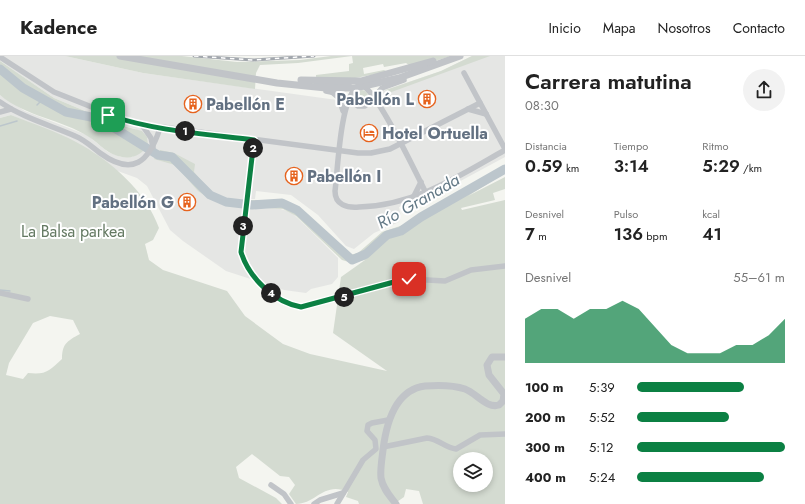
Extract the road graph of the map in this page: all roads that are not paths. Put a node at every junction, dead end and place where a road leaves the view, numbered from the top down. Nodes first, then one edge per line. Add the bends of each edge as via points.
1 (120, 56) edge
2 (451, 56) edge
3 (460, 56) edge
4 (0, 57) edge
5 (445, 62) junction
6 (409, 69) junction
7 (203, 70) junction
8 (464, 73) dead end
9 (277, 82) junction
10 (314, 82) junction
11 (360, 87) junction
12 (382, 88) junction
13 (330, 91) junction
14 (374, 98) junction
15 (349, 99) junction
16 (0, 102) edge
17 (480, 103) junction
18 (380, 106) junction
19 (11, 109) junction
20 (467, 109) junction
21 (0, 112) edge
22 (486, 115) junction
23 (343, 117) junction
24 (142, 125) junction
25 (160, 128) junction
26 (254, 140) junction
27 (400, 144) junction
28 (153, 147) junction
29 (505, 149) edge
30 (340, 151) junction
31 (421, 182) junction
32 (426, 193) junction
33 (413, 198) junction
34 (505, 266) edge
35 (0, 293) edge
36 (28, 299) dead end
37 (505, 357) edge
38 (388, 420) junction
39 (505, 434) edge
40 (383, 447) junction
41 (272, 485) dead end
42 (343, 493) junction
43 (291, 504) edge
44 (314, 504) edge
45 (337, 504) edge
46 (396, 504) edge

1 - 7 street
2 - 6 street
3 - 5 street
4 - 24 street via 54,92 108,115
5 - 11 street via 399,78
5 - 12 street via 439,67
6 - 10 street via 361,81
6 - 11 street via 399,75
7 - 9 street
7 - 10 street
8 - 17 street
9 - 11 street via 326,88
9 - 13 street via 286,87
10 - 11 street
11 - 14 street
11 - 15 street
12 - 14 street
12 - 18 street via 379,96
13 - 15 street
13 - 23 street via 339,98
14 - 15 street via 361,106
14 - 18 street
15 - 23 street
16 - 19 street
17 - 20 street
17 - 22 street
18 - 27 street
19 - 21 street
19 - 28 street via 83,139 116,163 133,164 147,157
20 - 22 street
20 - 27 street
22 - 29 street
23 - 30 street
24 - 25 street
24 - 28 street via 151,138
25 - 26 street
25 - 28 street
26 - 30 street
26 - 34 street via 241,252 244,262 261,284 282,301 301,307 394,282 409,279 445,282 472,270
27 - 30 street via 371,153
27 - 31 street
29 - 32 street
30 - 33 street via 335,196 345,206 374,207
31 - 32 street
31 - 33 street
32 - 33 street
35 - 36 street
37 - 38 street via 495,356 490,359 487,368 489,375 504,394 499,405 491,406 475,394 460,388 426,386 407,394 396,405
38 - 40 street
38 - 42 street via 368,425 367,431 375,440 376,449 363,460
39 - 40 street via 480,435 456,449 446,447 434,438
40 - 46 street via 381,478 385,489
41 - 43 street via 284,494
42 - 44 street
42 - 45 street

